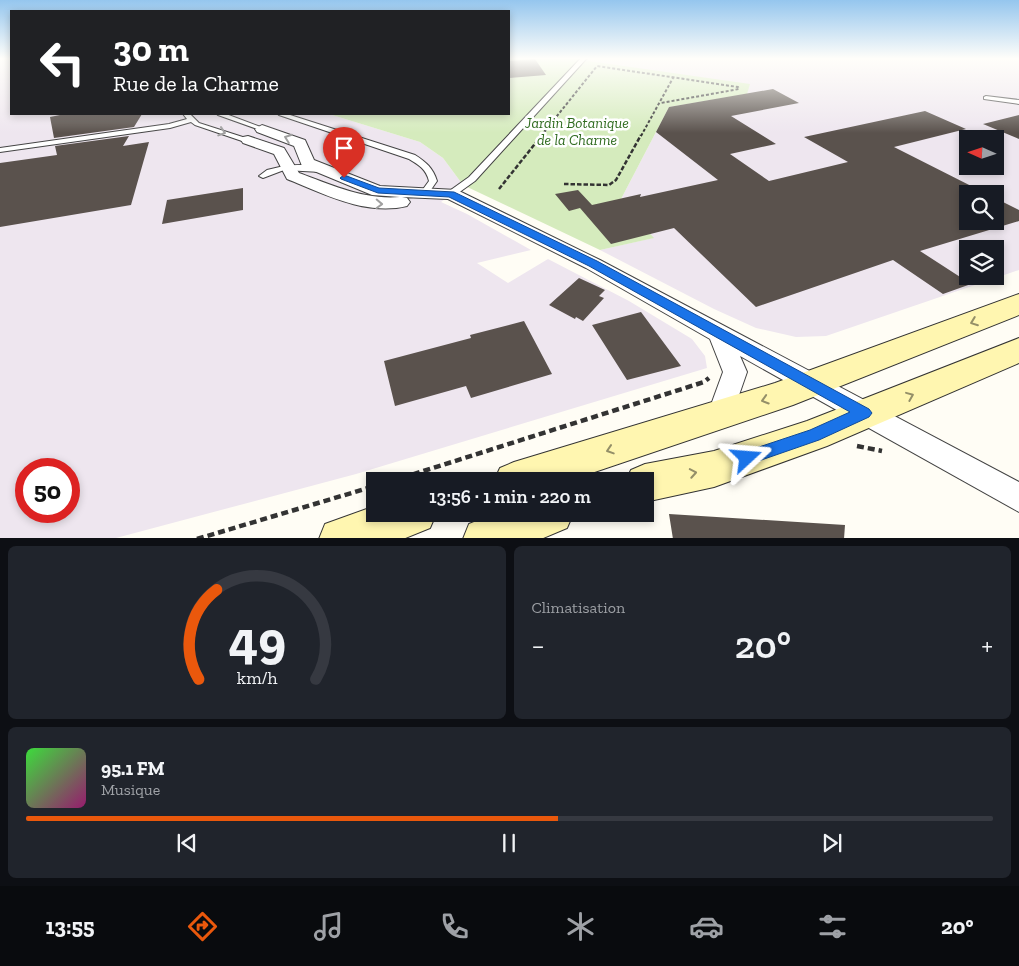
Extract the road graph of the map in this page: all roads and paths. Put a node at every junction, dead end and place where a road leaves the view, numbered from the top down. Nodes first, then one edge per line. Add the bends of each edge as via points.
1 (561, 83) edge
2 (583, 83) edge
3 (671, 83) edge
4 (710, 83) edge
5 (986, 98) dead end
6 (1019, 102) edge
7 (661, 103) junction
8 (223, 115) edge
9 (284, 115) edge
10 (192, 119) edge
11 (262, 129) joint
12 (248, 140) joint
13 (0, 150) edge
14 (286, 168) junction
15 (327, 171) junction
16 (263, 176) dead end
17 (564, 184) dead end
18 (499, 189) dead end
19 (425, 192) junction
20 (450, 194) junction
21 (471, 204) junction
22 (1019, 304) edge
23 (719, 332) junction
24 (1019, 350) edge
25 (712, 376) dead end
26 (810, 383) junction
27 (721, 413) junction
28 (864, 413) junction
29 (849, 449) dead end
30 (882, 451) dead end
31 (420, 472) edge
32 (541, 472) edge
33 (654, 481) edge
34 (366, 489) edge
35 (1019, 498) edge
36 (390, 522) edge
37 (529, 522) edge
38 (197, 538) edge
39 (340, 538) edge
40 (484, 538) edge

1 - 20 lane via 472,179
2 - 18 path
3 - 7 path
4 - 7 path via 739,89
5 - 6 lane
7 - 17 path via 616,180 609,185
8 - 11 lane
9 - 19 lane via 412,158 429,167 433,181
10 -> 12 lane
10 - 13 lane via 154,128
15 -> 11 street via 307,163 300,143
12 - 14 street via 279,151
14 - 15 lane
14 - 16 lane
14 -> 21 street via 292,176 369,204 428,200
15 - 19 street via 378,191
19 - 20 street
20 - 21 street
21 - 23 street via 593,264
22 -> 26 main road
23 - 26 street
23 - 27 street via 735,372
28 -> 24 main road
25 - 31 path via 704,382
26 -> 27 main road
26 - 28 street
27 -> 32 main road
33 -> 28 main road via 714,469 814,435
28 - 35 street
29 - 30 path via 869,447
34 - 38 path
36 - 39 main road
37 - 40 main road

